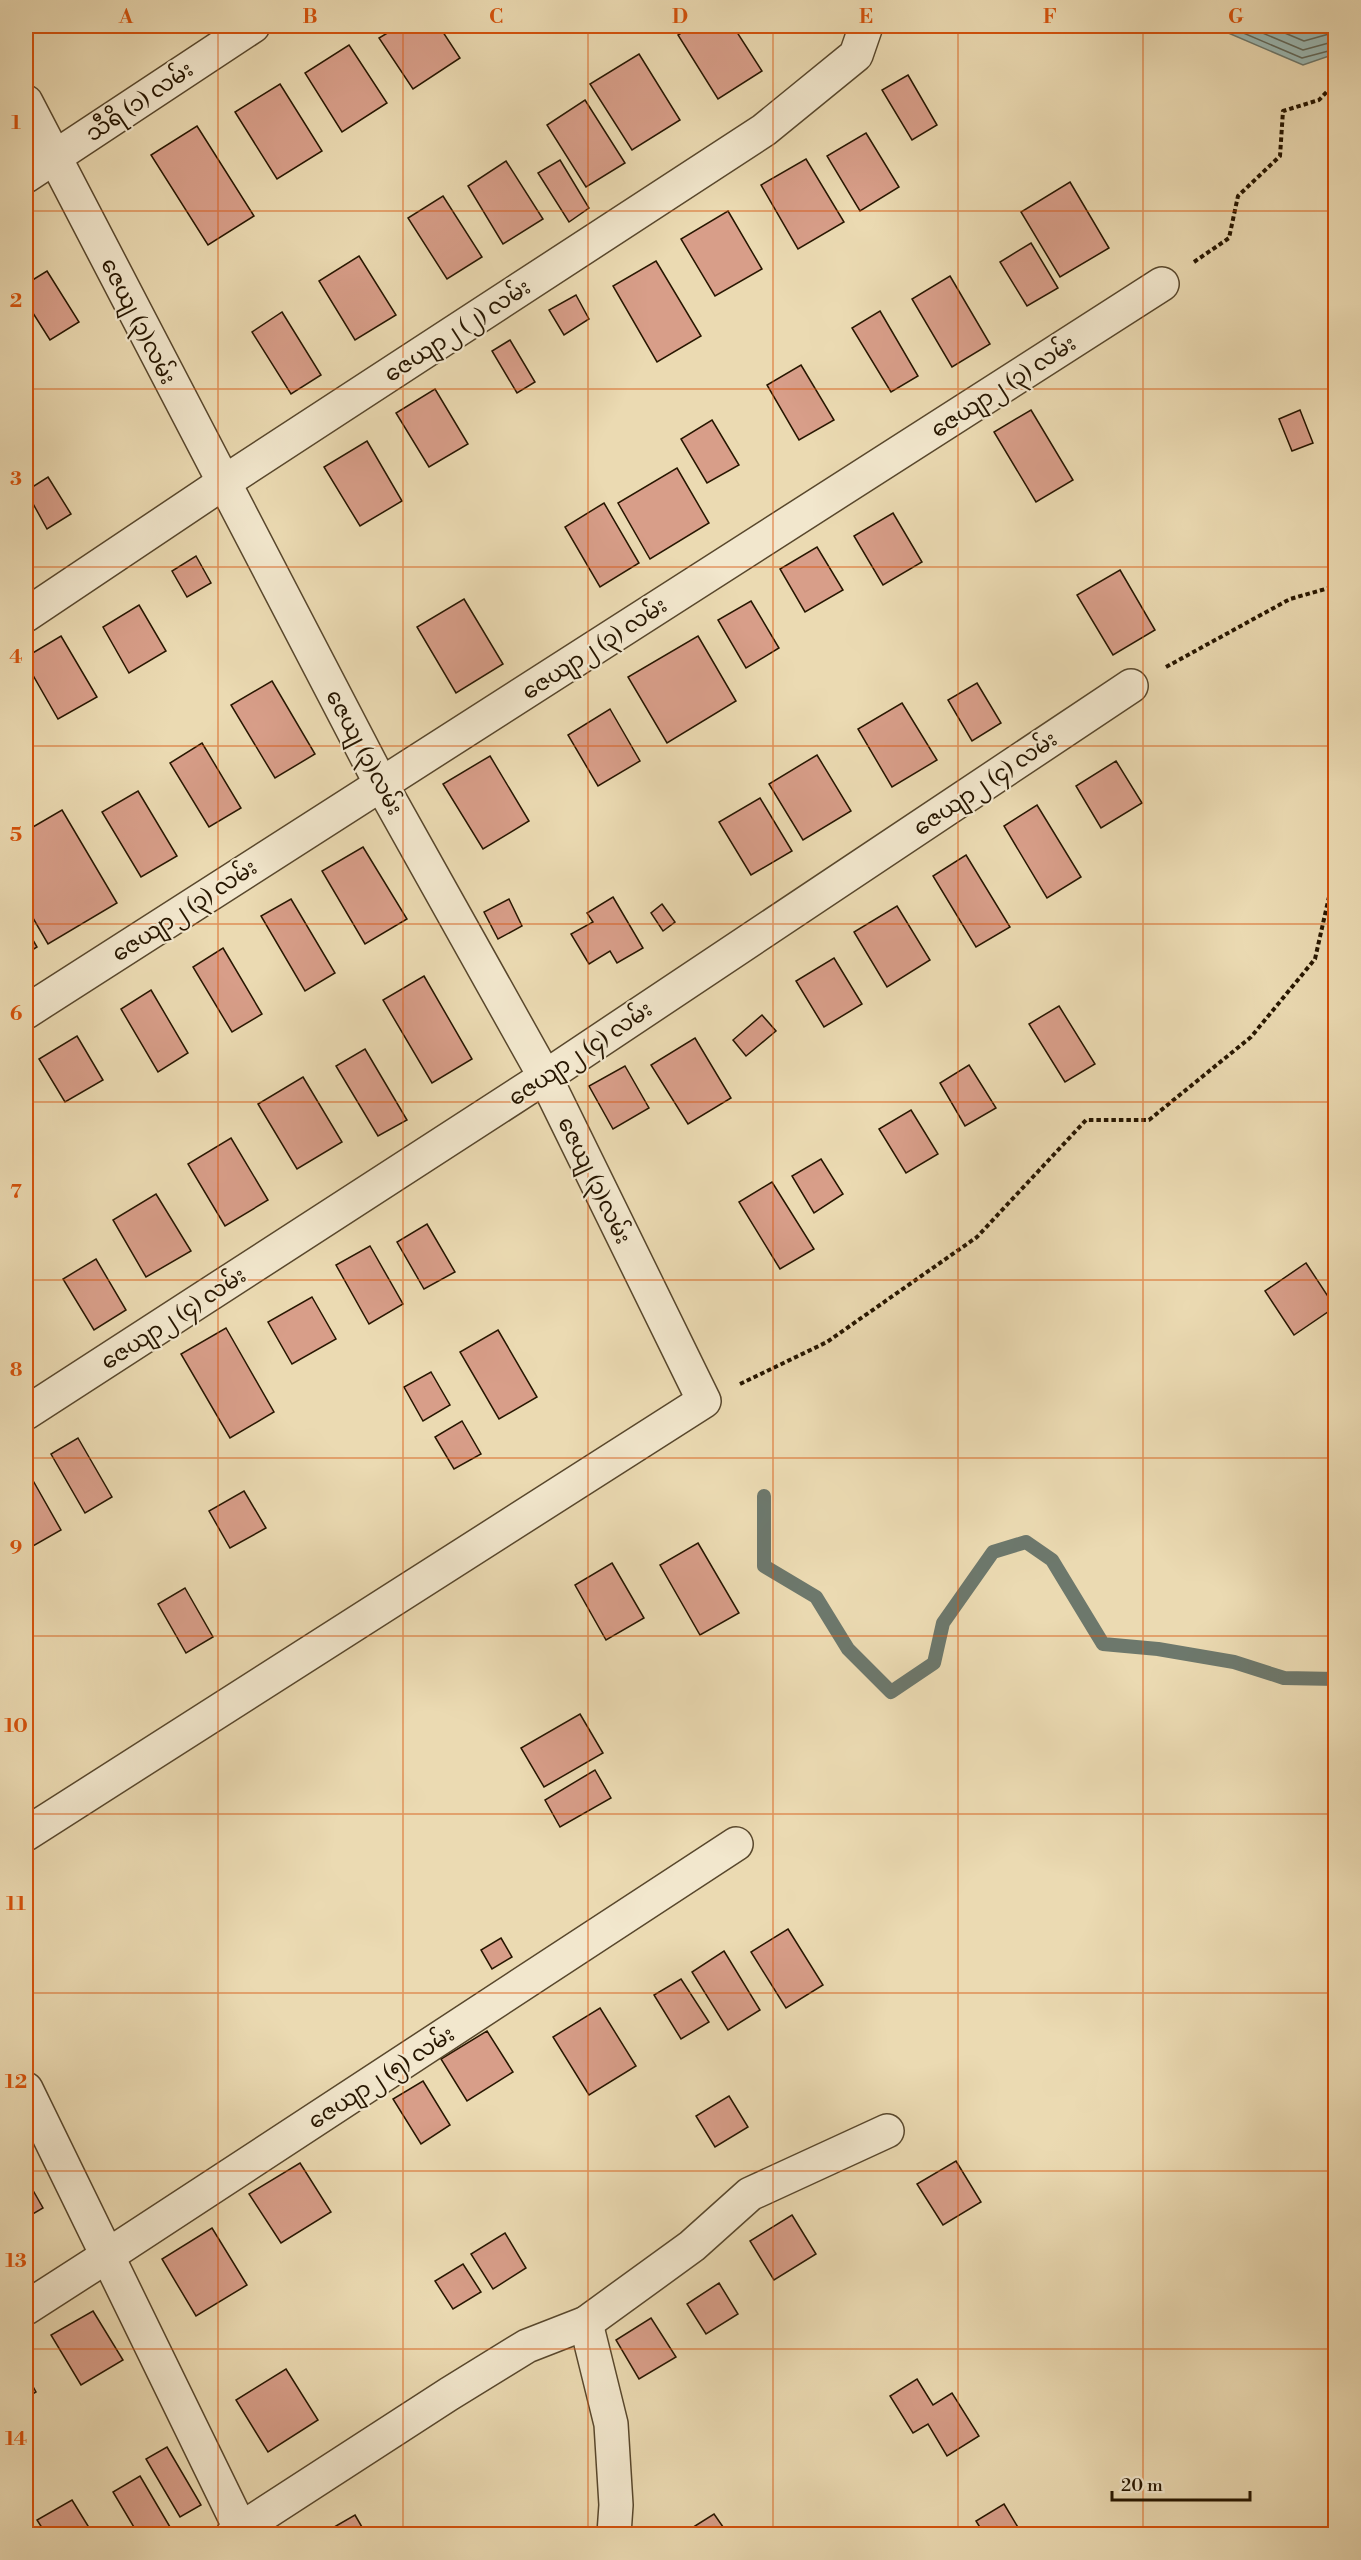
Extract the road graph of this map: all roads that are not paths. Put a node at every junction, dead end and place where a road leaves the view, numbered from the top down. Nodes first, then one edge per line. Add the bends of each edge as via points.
1 (253, 26) edge
2 (866, 26) edge
3 (26, 102) edge
4 (54, 157) junction
5 (26, 176) edge
6 (1162, 284) road end
7 (223, 483) junction
8 (26, 615) edge
9 (1131, 686) road end
10 (381, 784) junction
11 (26, 1012) edge
12 (545, 1077) junction
13 (26, 1413) edge
14 (26, 1834) edge
15 (736, 1844) dead end
16 (26, 2089) edge
17 (887, 2131) dead end
18 (107, 2256) junction
19 (26, 2308) edge
20 (586, 2323) junction
21 (238, 2533) edge
22 (614, 2535) edge

1 - 4 street, သီရိ (၁) လမ်း
2 - 7 street, ဇေယျာ၂ (၂) လမ်း via 856,55 764,130
3 - 4 street, ဇေယျ (၃)လမ်း
4 - 5 street, သီရိ (၁) လမ်း
4 - 7 street, ဇေယျ (၃)လမ်း
6 - 10 street, ဇေယျာ၂ (၃) လမ်း
7 - 8 street, ဇေယျာ၂ (၂) လမ်း
7 - 10 street, ဇေယျ (၃)လမ်း
9 - 12 street, ဇေယျာ၂ (၄) လမ်း
10 - 11 street, ဇေယျာ၂ (၃) လမ်း
10 - 12 street, ဇေယျ (၃)လမ်း
12 - 13 street, ဇေယျာ၂ (၄) လမ်း
12 - 14 street, ဇေယျ (၃)လမ်း via 704,1401
15 - 18 street, ဇေယျာ၂ (၅) လမ်း
16 - 18 street
17 - 20 street via 750,2194 692,2246
18 - 19 street, ဇေယျာ၂ (၅) လမ်း
18 - 21 street
20 - 21 street via 527,2346
20 - 22 street via 611,2424

